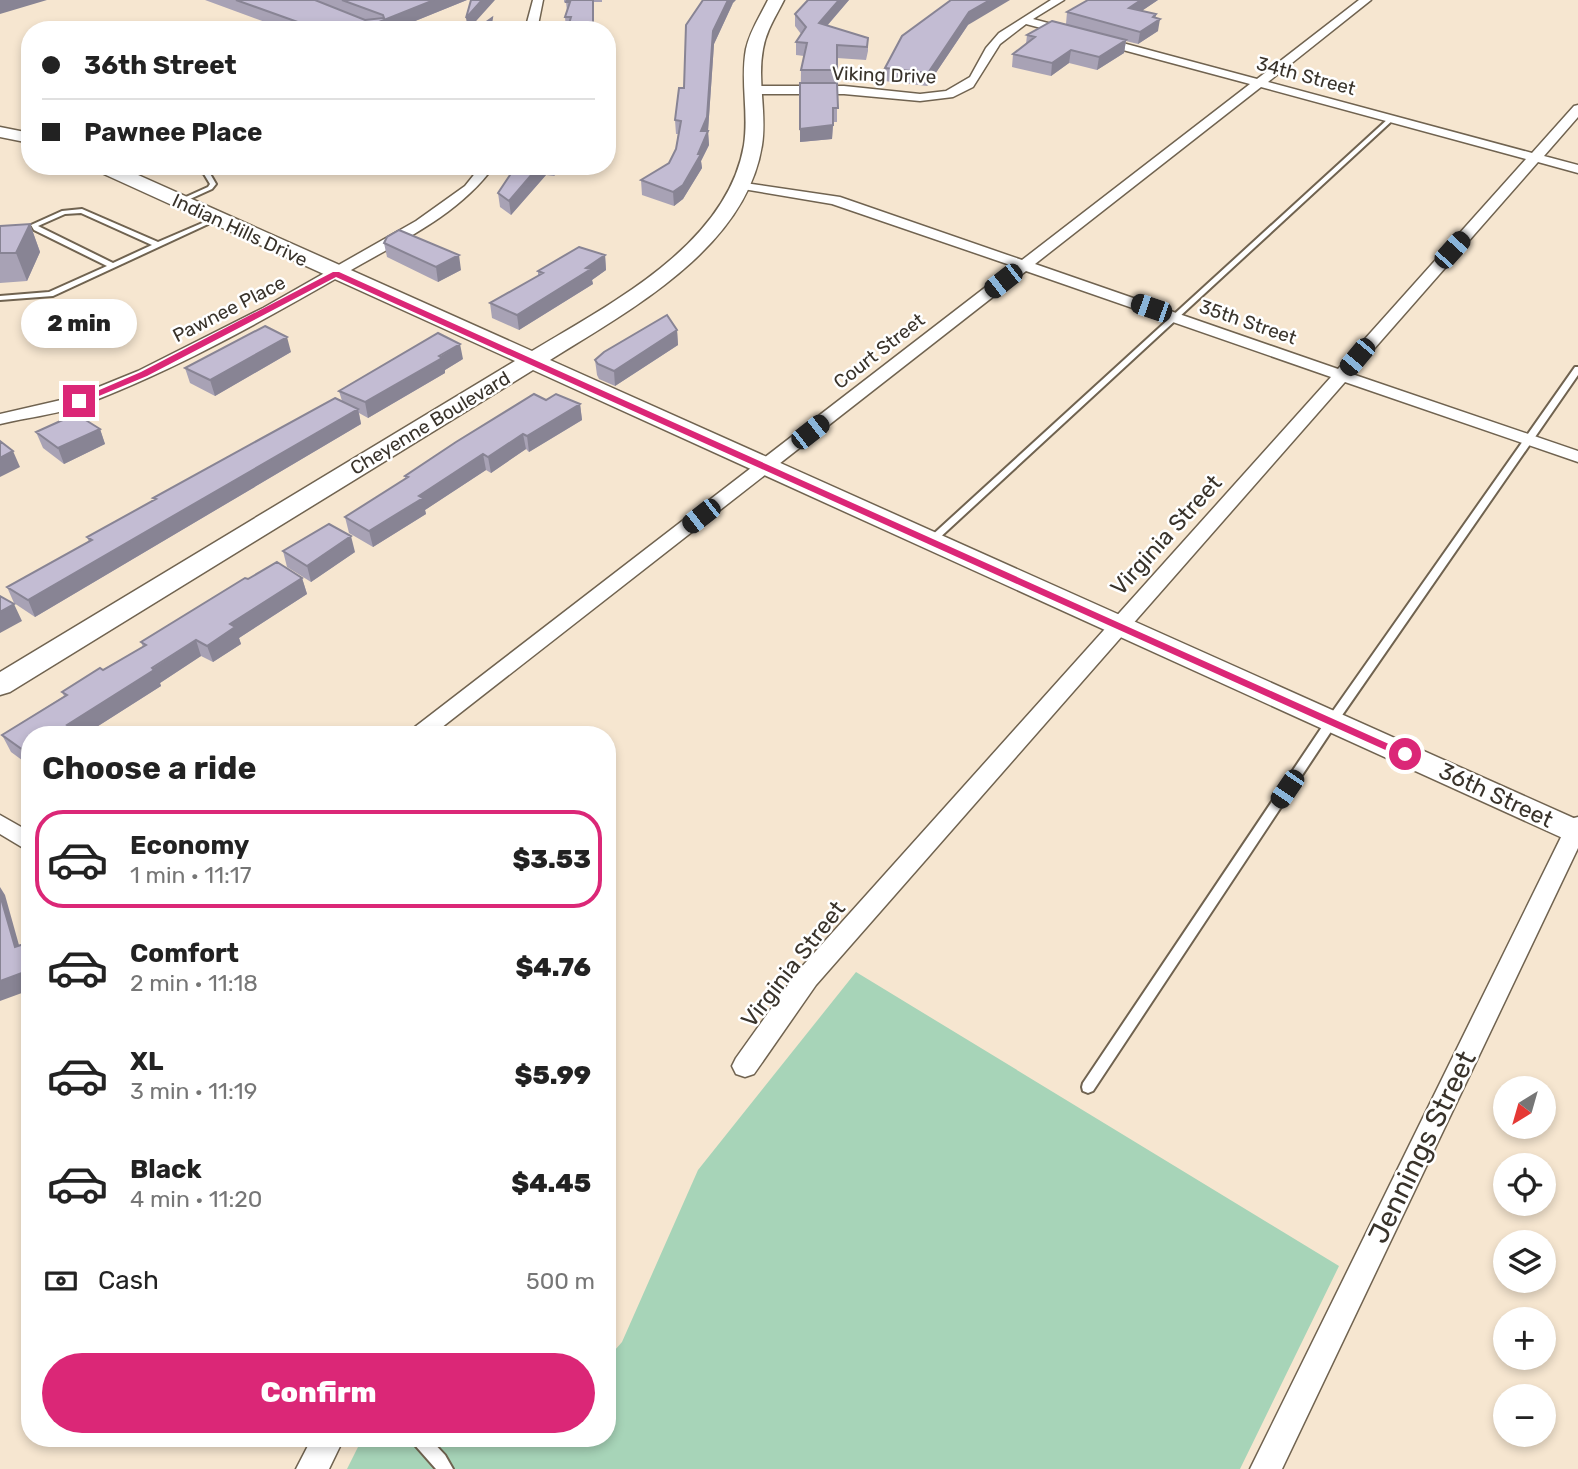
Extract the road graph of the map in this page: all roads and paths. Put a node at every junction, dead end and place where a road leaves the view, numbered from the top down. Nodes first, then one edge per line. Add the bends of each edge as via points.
1 (538, 0) edge
2 (776, 0) edge
3 (1059, 0) edge
4 (1366, 0) edge
5 (1024, 20) junction
6 (533, 21) edge
7 (1259, 83) junction
8 (752, 90) junction
9 (1578, 109) edge
10 (1391, 119) junction
11 (0, 132) edge
12 (21, 136) edge
13 (1534, 158) junction
14 (1578, 169) edge
15 (121, 175) edge
16 (208, 175) edge
17 (481, 175) edge
18 (743, 185) junction
19 (179, 202) junction
20 (216, 219) junction
21 (158, 245) junction
22 (1025, 264) junction
23 (113, 266) junction
24 (336, 274) junction
25 (0, 298) edge
26 (1177, 317) junction
27 (533, 361) junction
28 (1578, 369) edge
29 (1342, 375) junction
30 (0, 419) edge
31 (1527, 440) junction
32 (1578, 457) edge
33 (767, 466) junction
34 (932, 540) junction
35 (1118, 624) junction
36 (0, 685) edge
37 (1332, 721) junction
38 (430, 726) edge
39 (0, 822) edge
40 (1577, 830) edge
41 (21, 837) edge
42 (745, 1066) dead end
43 (1088, 1087) dead end
44 (324, 1447) edge
45 (427, 1447) edge
46 (312, 1469) edge
47 (445, 1469) edge
48 (1266, 1469) edge

1 - 6 street
2 - 8 main road, Cheyenne Boulevard via 758,35
3 - 5 street, Viking Drive
4 - 7 street, Court Street
5 - 7 street, 34th Street
5 - 8 street, Viking Drive via 996,42 973,82 943,95
7 - 10 street, 34th Street
7 - 22 street, Court Street
8 - 18 main road, Cheyenne Boulevard via 753,144
9 - 13 street, Virginia Street
10 - 13 street, 34th Street
10 - 26 lane
11 - 12 main road
13 - 14 street, 34th Street
13 - 29 street, Virginia Street
15 - 19 main road, Indian Hills Drive
16 - 19 lane via 213,184 210,188
17 - 24 street, Pawnee Place via 470,189 421,224
18 - 22 street, 35th Street via 835,200
18 - 27 main road, Cheyenne Boulevard via 706,238 677,264 627,303
19 - 20 main road, Indian Hills Drive
20 - 21 lane
20 - 24 main road, Indian Hills Drive
21 - 23 lane
21 - 23 lane via 76,210 34,227
22 - 26 street, 35th Street
22 - 33 street, Court Street
23 - 25 lane via 50,294
24 - 27 main road, Indian Hills Drive
24 - 30 street, Pawnee Place via 144,374 79,401
26 - 29 street, 35th Street
26 - 34 lane
27 - 33 main road, 36th Street
27 - 36 main road, Cheyenne Boulevard
28 - 31 lane
29 - 31 street, 35th Street
29 - 35 street, Virginia Street
31 - 32 street, 35th Street
31 - 37 lane
33 - 34 main road, 36th Street
33 - 38 street, Court Street
34 - 35 main road, 36th Street
35 - 37 main road, 36th Street
35 - 42 street, Virginia Street via 807,978
37 - 40 main road, 36th Street
37 - 43 lane
39 - 41 street
40 - 48 street, Jennings Street
44 - 46 street
45 - 47 lane

